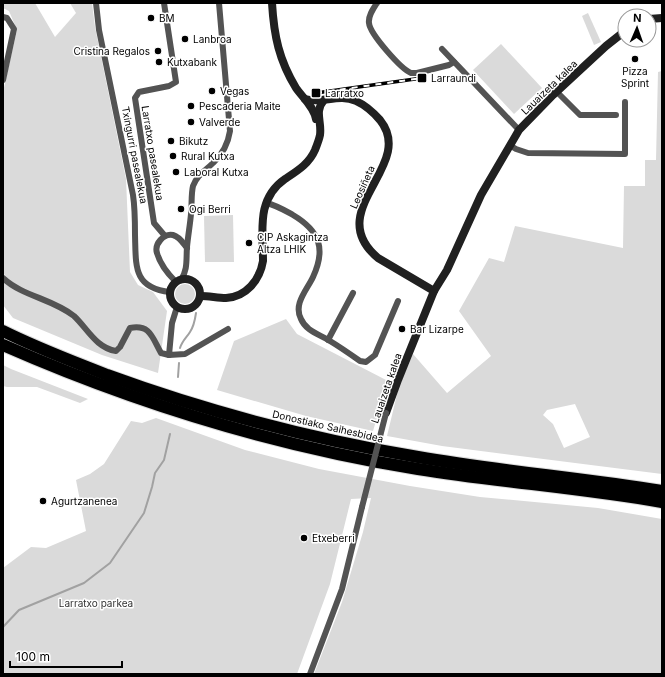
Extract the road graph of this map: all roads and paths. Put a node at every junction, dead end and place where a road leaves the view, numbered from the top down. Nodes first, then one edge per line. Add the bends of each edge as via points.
1 (96, 3) edge
2 (164, 3) edge
3 (219, 3) edge
4 (272, 3) edge
5 (377, 3) edge
6 (3, 17) edge
7 (617, 37) edge
8 (442, 49) dead end
9 (454, 62) junction
10 (3, 80) edge
11 (557, 92) junction
12 (305, 99) junction
13 (324, 100) junction
14 (625, 102) dead end
15 (312, 110) junction
16 (616, 115) dead end
17 (320, 128) junction
18 (519, 130) junction
19 (510, 146) junction
20 (315, 150) junction
21 (266, 203) junction
22 (165, 236) junction
23 (187, 248) junction
24 (3, 278) edge
25 (179, 281) junction
26 (434, 291) junction
27 (170, 292) junction
28 (352, 293) dead end
29 (200, 296) junction
30 (398, 301) dead end
31 (177, 307) junction
32 (228, 329) dead end
33 (3, 331) edge
34 (328, 340) junction
35 (3, 345) edge
36 (169, 355) junction
37 (386, 413) joint
38 (662, 491) edge
39 (662, 502) edge
40 (310, 674) edge

1 - 27 street, Txingurri pasealekua via 99,30 133,195 138,273 152,288
2 - 22 street, Larratxo pasealekua via 176,82 169,86 139,92 135,98 154,223
3 - 23 street via 230,131 221,153 196,179
4 - 12 street via 279,53 290,77
5 - 9 street via 368,22 370,29 407,70 417,74
6 - 10 street via 7,18 14,29
7 - 11 street, Lauaizeta kalea
8 - 9 street
9 - 18 street
11 - 16 street via 580,115
11 - 18 street, Lauaizeta kalea
12 - 13 street, Leosiñeta
12 - 15 street
13 - 15 street via 318,102
13 - 17 street via 318,112
13 - 26 street, Leosiñeta via 341,97 357,101 367,107 383,124 388,135 388,147 386,157 363,205 359,222 361,235 370,251 378,258
14 - 19 street via 625,154 528,153
15 - 17 street
15 - 20 street
17 - 20 street
18 - 19 street, Lauaizeta kalea
19 - 26 street, Lauaizeta kalea via 481,195 447,270
20 - 21 street via 308,162 274,188
21 - 29 street via 263,214 262,269 253,284 236,296
21 - 34 street via 275,205 304,221 315,234 319,254 317,266 299,303 298,311 300,319 311,331
22 - 23 street via 178,237
22 - 25 street via 156,247 156,253 167,272
23 - 25 street via 187,266
24 - 36 street via 74,316 97,342 110,350 116,351 130,328 138,326 146,329 160,352
25 - 27 street
25 - 29 street via 195,282
26 - 37 street, Lauaizeta kalea
27 - 31 street via 171,301
28 - 34 street
29 - 31 street via 192,308
30 - 34 street via 375,355 366,362 360,361
31 - 36 street via 172,323
32 - 36 street via 185,354
33 - 38 highway, Donostiako Saihesbidea via 63,358 127,382 294,432 419,458
35 - 39 highway via 159,405 291,443 418,469
37 - 40 street, Lauaizeta kalea, bridge via 342,589

